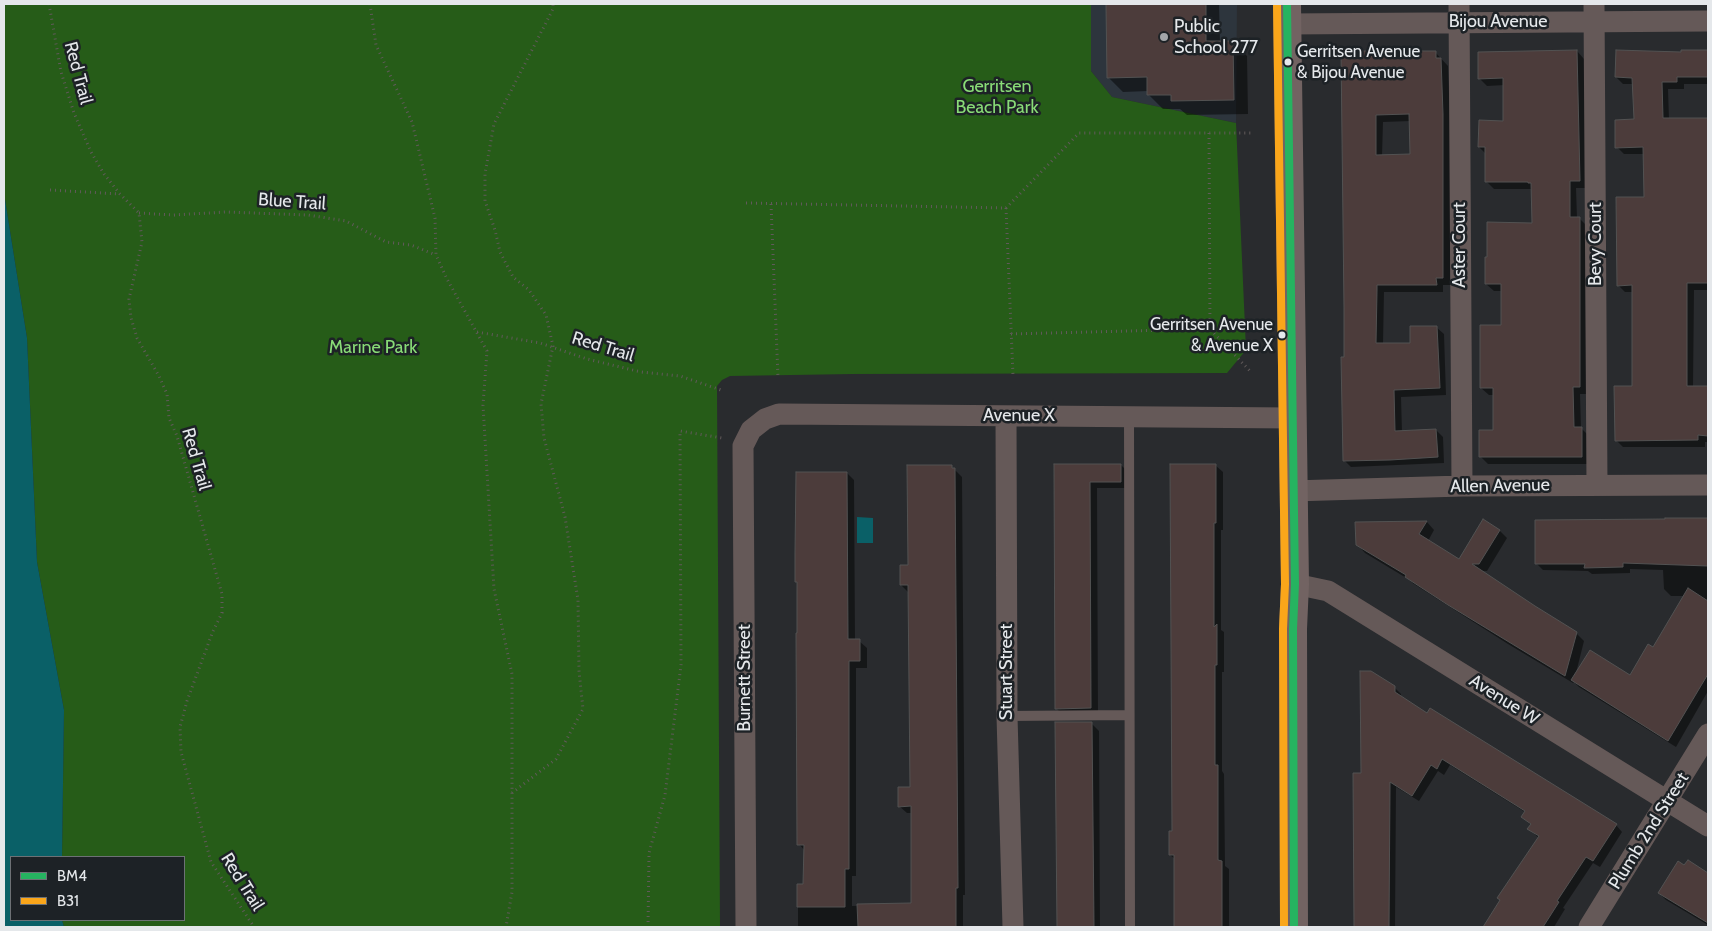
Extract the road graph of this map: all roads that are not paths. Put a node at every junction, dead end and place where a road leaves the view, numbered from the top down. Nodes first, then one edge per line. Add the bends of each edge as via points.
1 (1459, 13) edge
2 (1594, 13) edge
3 (1287, 14) edge
4 (1708, 21) edge
5 (1006, 416) junction
6 (1129, 417) junction
7 (1292, 418) junction
8 (751, 430) joint
9 (1597, 485) junction
10 (1708, 485) edge
11 (1462, 486) junction
12 (1292, 491) junction
13 (1295, 584) junction
14 (1129, 715) junction
15 (1007, 716) junction
16 (1708, 734) edge
17 (1668, 801) junction
18 (1708, 826) edge
19 (746, 927) edge
20 (1013, 927) edge
21 (1130, 927) edge
22 (1294, 927) edge
23 (1590, 927) edge

1 - 2 street, Bijou Avenue
1 - 3 street, Bijou Avenue
1 - 11 street, Aster Court
2 - 4 street, Bijou Avenue
2 - 9 street, Bevy Court
3 - 7 main road
5 - 6 street, Avenue X
5 - 8 street, Avenue X via 779,414 765,419
5 - 15 street, Stuart Street
6 - 7 street, Avenue X
6 - 14 lane
7 - 12 main road
8 - 19 street, Burnett Street via 743,446
9 - 10 street, Allen Avenue
9 - 11 street, Allen Avenue
11 - 12 street, Allen Avenue
12 - 13 main road
13 - 17 street, Avenue W via 1328,591
13 - 22 main road
14 - 15 lane
14 - 21 lane
15 - 20 street, Stuart Street
16 - 17 street, Plumb 2nd Street
17 - 18 street, Avenue W
17 - 23 street, Plumb 2nd Street

